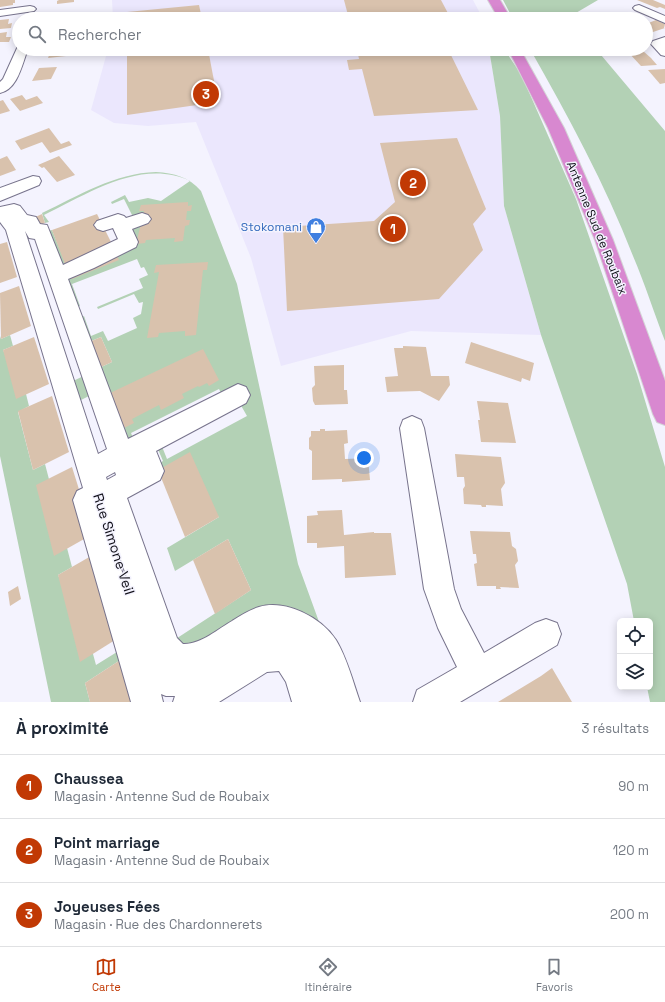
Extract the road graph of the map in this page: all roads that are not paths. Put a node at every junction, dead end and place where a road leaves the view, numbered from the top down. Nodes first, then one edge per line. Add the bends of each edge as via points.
1 (486, 0) edge
2 (494, 0) edge
3 (639, 8) dead end
4 (30, 9) edge
5 (500, 12) edge
6 (648, 12) edge
7 (0, 13) edge
8 (653, 14) edge
9 (665, 20) edge
10 (665, 41) edge
11 (665, 52) edge
12 (19, 56) edge
13 (518, 56) edge
14 (528, 56) edge
15 (0, 89) edge
16 (33, 181) dead end
17 (1, 211) edge
18 (142, 220) dead end
19 (57, 275) junction
20 (665, 368) edge
21 (238, 394) dead end
22 (665, 414) edge
23 (412, 428) dead end
24 (133, 454) junction
25 (91, 471) junction
26 (546, 634) dead end
27 (477, 673) junction
28 (147, 702) edge
29 (189, 702) edge
30 (308, 702) edge
31 (327, 702) edge
32 (344, 702) edge
33 (429, 702) edge

1 - 5 highway
2 - 5 highway
3 - 6 street
4 - 7 street
8 - 9 street
10 - 11 street via 657,44
12 - 15 street via 9,81
13 - 22 highway, Antenne Sud de Roubaix via 556,128 604,240
14 - 20 highway, Antenne Sud de Roubaix via 602,207
16 - 17 street
17 - 19 street via 14,210 24,224 30,221 35,232 41,230
17 - 25 street, Rue Simone Veil via 15,228
17 - 28 street
18 - 19 street via 112,226 129,242
19 - 24 street
21 - 24 street
23 - 27 street via 439,589 449,617
24 - 25 street
24 - 32 street via 131,481 112,492 160,636 169,654 183,661 191,660 259,622 270,620 293,624 304,629 324,651
25 - 31 street, Rue Simone Veil via 153,666 166,680 181,680 196,674 255,640 274,636 294,643 310,655
26 - 27 street
27 - 33 street
29 - 30 street via 262,657 270,655 290,660 296,666

